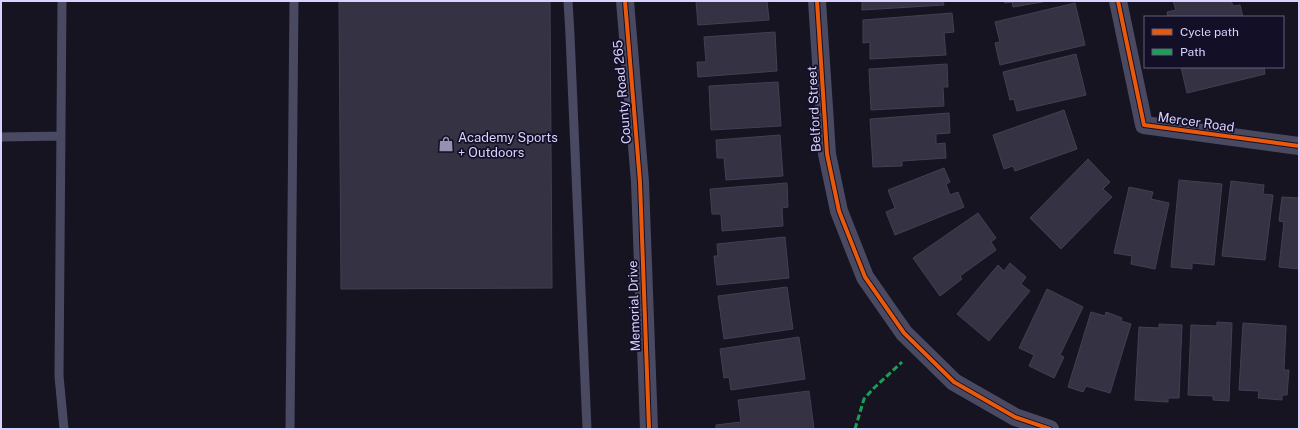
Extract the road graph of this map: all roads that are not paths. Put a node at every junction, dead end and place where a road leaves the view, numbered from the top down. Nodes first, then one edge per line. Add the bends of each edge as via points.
1 (62, 1) edge
2 (294, 1) edge
3 (568, 1) edge
4 (625, 1) edge
5 (817, 1) edge
6 (1118, 1) edge
7 (61, 136) junction
8 (1, 138) edge
9 (1299, 146) edge
10 (640, 182) joint
11 (64, 429) edge
12 (290, 429) edge
13 (587, 429) edge
14 (649, 429) edge
15 (1050, 429) edge

1 - 7 lane
2 - 12 lane
3 - 13 lane
4 - 10 street, County Road 265
5 - 15 street, Belford Street via 826,154 839,211 865,277 904,333 954,382 1015,417
6 - 9 street, Mercer Road via 1144,125
7 - 8 lane
7 - 11 lane via 59,376
10 - 14 street, Memorial Drive

